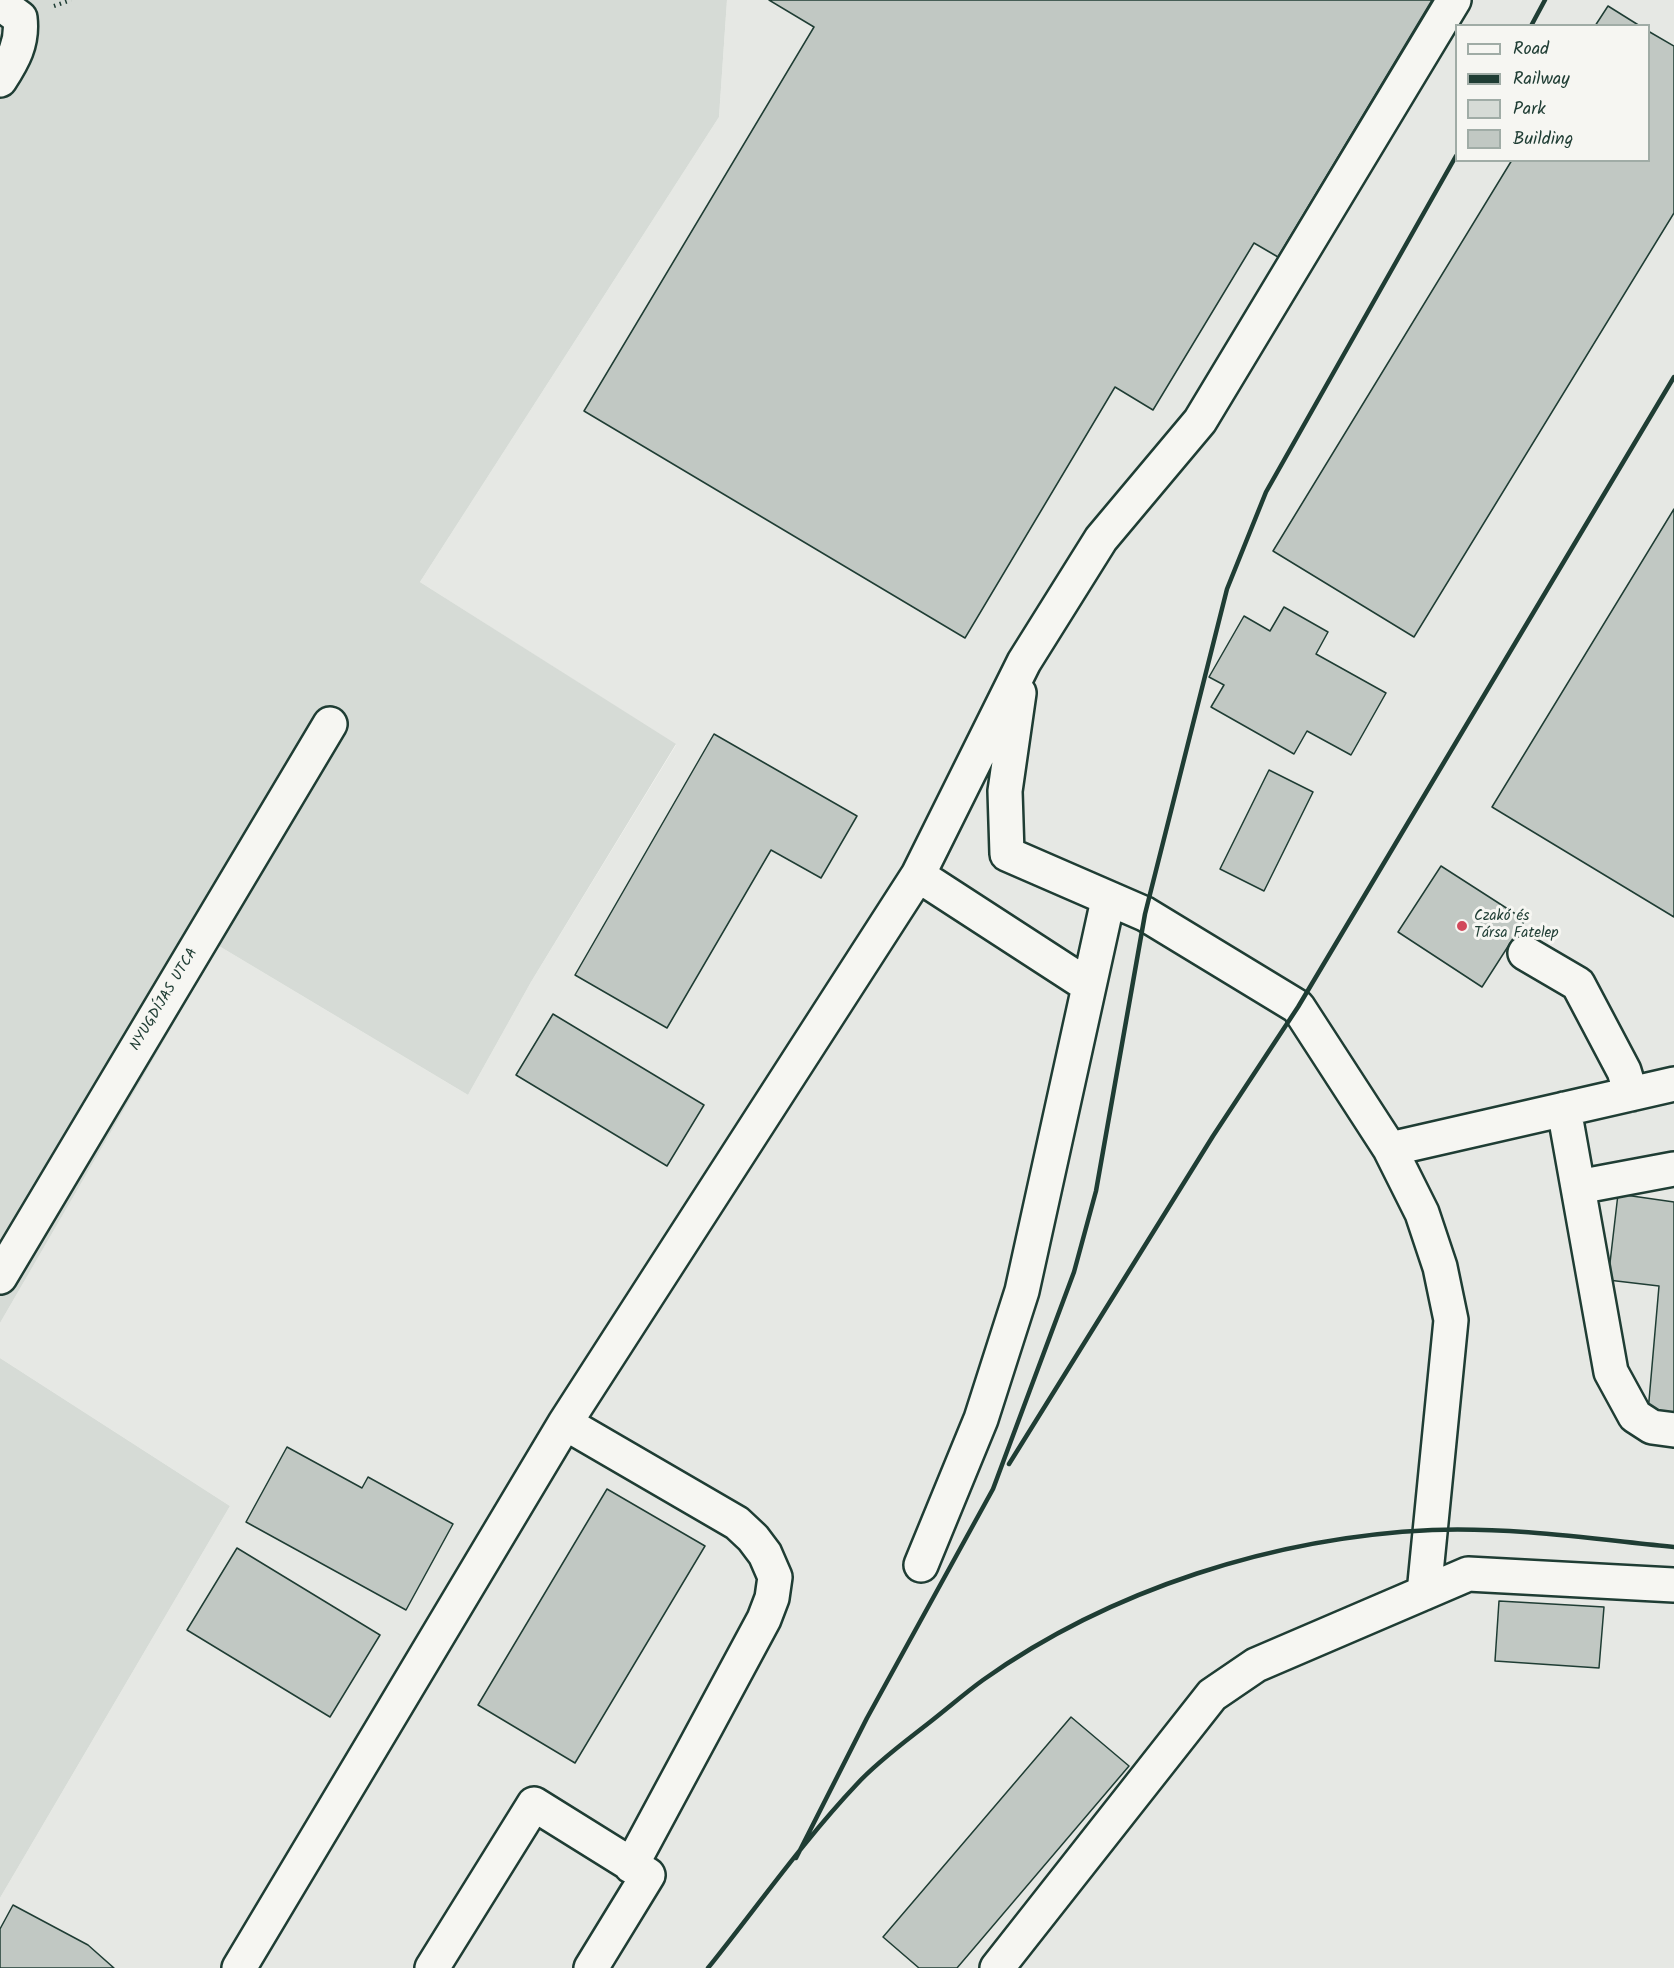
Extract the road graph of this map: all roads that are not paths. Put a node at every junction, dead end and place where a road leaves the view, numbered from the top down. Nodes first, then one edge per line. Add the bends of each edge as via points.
1 (1454, 0) edge
2 (10, 11) edge
3 (0, 80) edge
4 (1024, 662) junction
5 (330, 724) dead end
6 (918, 875) junction
7 (1107, 900) junction
8 (1525, 953) dead end
9 (1089, 986) junction
10 (1674, 1084) edge
11 (1631, 1094) junction
12 (1564, 1109) junction
13 (1390, 1149) junction
14 (1674, 1169) edge
15 (1578, 1187) junction
16 (0, 1277) edge
17 (565, 1423) junction
18 (1674, 1430) edge
19 (921, 1565) dead end
20 (1674, 1585) edge
21 (1424, 1593) junction
22 (631, 1866) junction
23 (239, 1968) edge
24 (432, 1968) edge
25 (591, 1968) edge
26 (997, 1968) edge

1 - 4 street via 1200,421 1101,539
2 - 3 street via 21,32 16,55
4 - 6 street
4 - 7 street via 1005,791 1007,854
5 - 16 street, NYUGDÍJAS UTCA
6 - 9 street
6 - 17 street
7 - 9 street
7 - 13 street via 1145,914 1298,1007
8 - 11 street via 1578,984 1624,1071
9 - 19 street via 1022,1291 981,1419
10 - 11 street
11 - 12 street
12 - 13 street
12 - 15 street
13 - 21 street via 1422,1213 1440,1267 1451,1320
14 - 15 street
15 - 18 street via 1611,1372 1635,1416 1652,1427
17 - 22 street via 737,1523 765,1554 775,1577 764,1619
17 - 23 street
20 - 21 street via 1468,1574
21 - 26 street via 1256,1665 1212,1695
22 - 24 street via 534,1804
22 - 25 street via 648,1875

